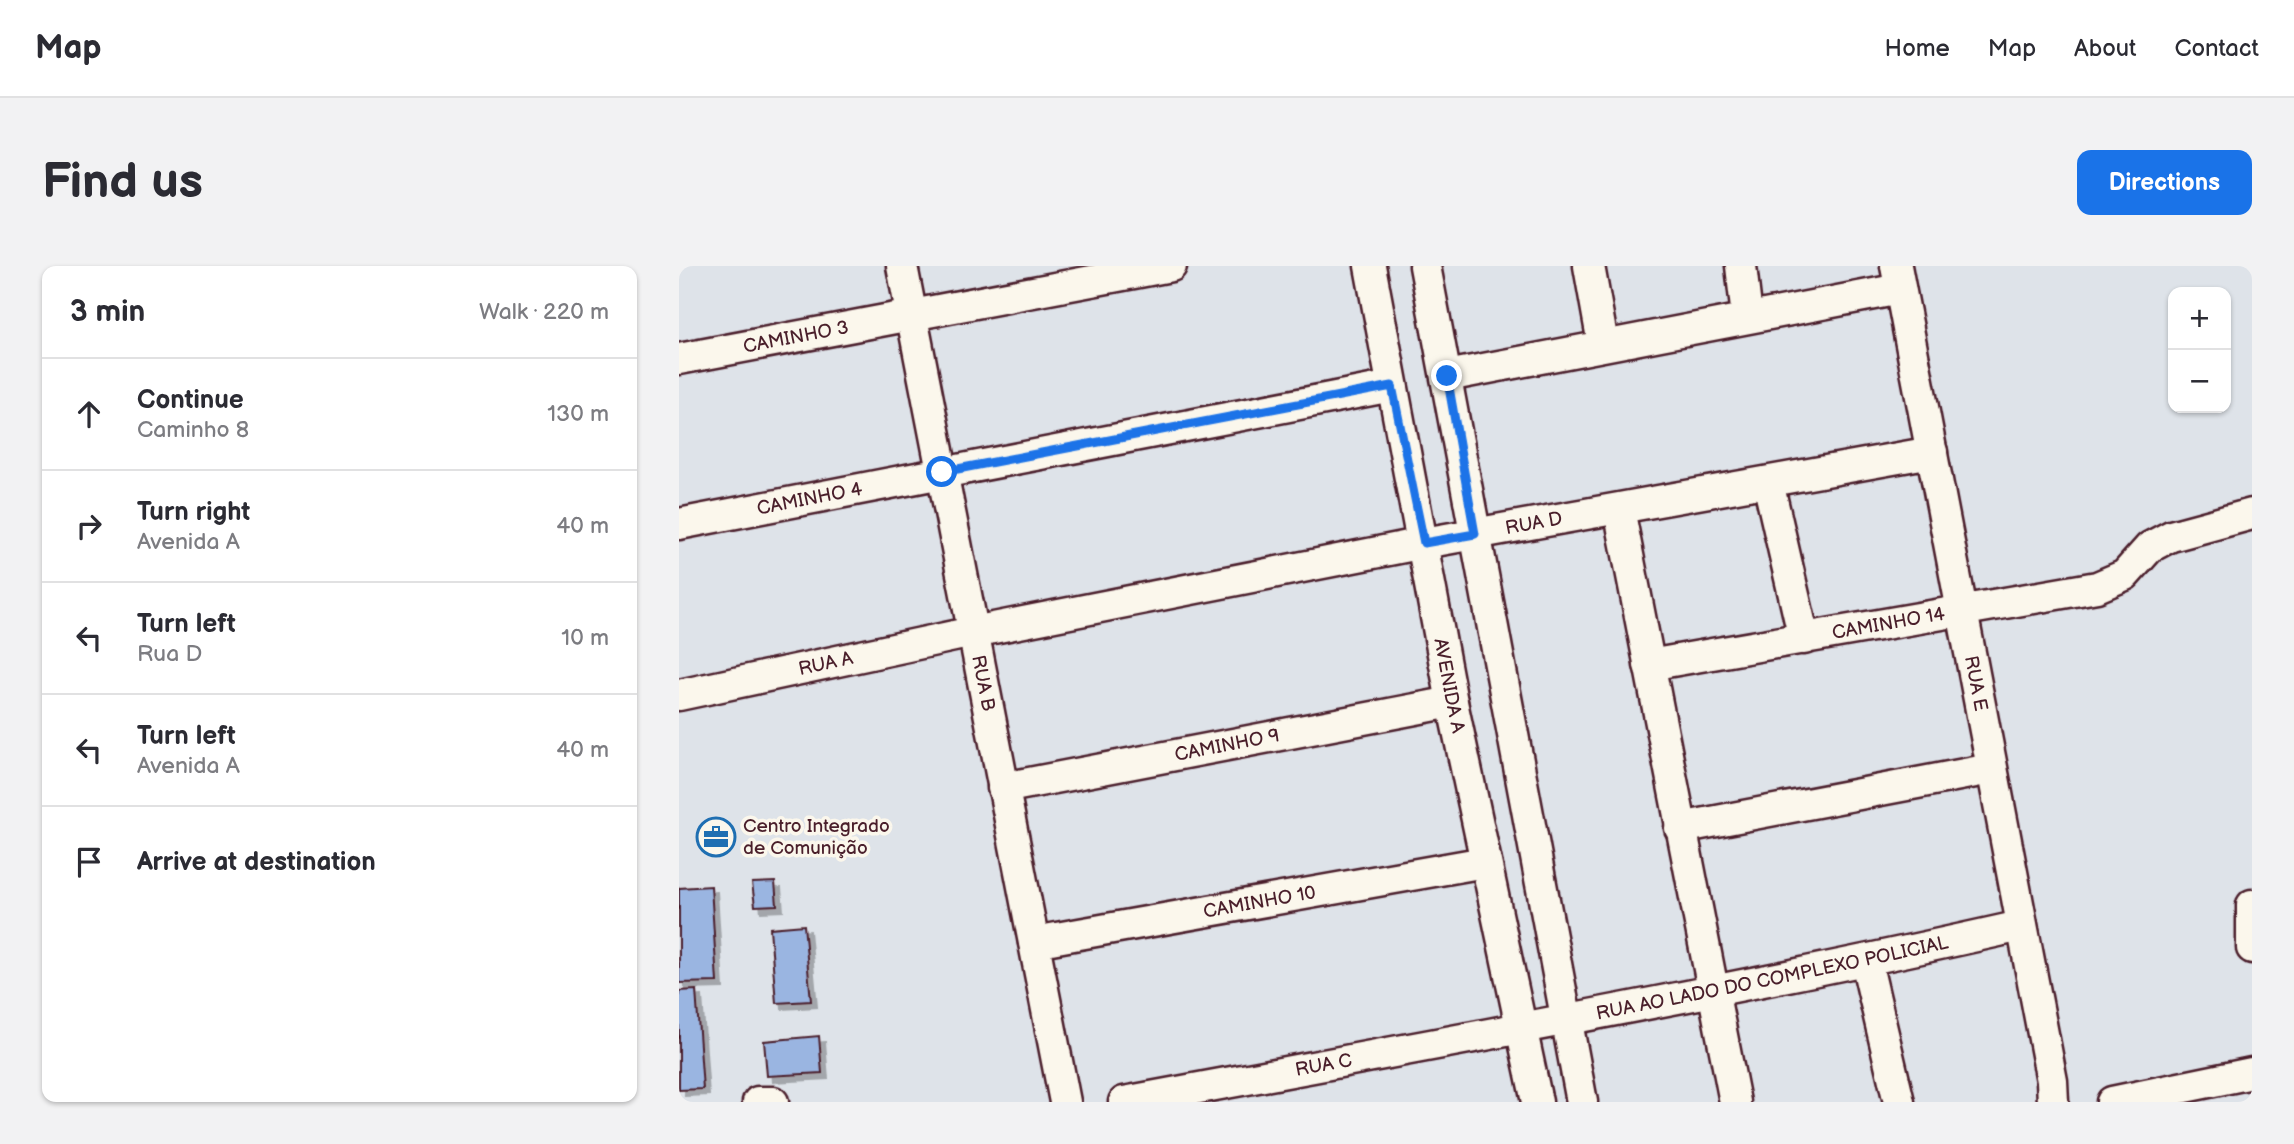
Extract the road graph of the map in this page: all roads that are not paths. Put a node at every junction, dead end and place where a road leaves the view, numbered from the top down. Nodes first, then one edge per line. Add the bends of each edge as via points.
1 (902, 266) edge
2 (1171, 266) edge
3 (1370, 266) edge
4 (1425, 266) edge
5 (1589, 266) edge
6 (1741, 266) edge
7 (1898, 277) edge
8 (912, 316) junction
9 (1747, 317) junction
10 (1602, 344) junction
11 (679, 359) edge
12 (1447, 376) junction
13 (1392, 386) junction
14 (1932, 452) junction
15 (942, 472) junction
16 (1768, 482) junction
17 (1619, 509) junction
18 (2252, 514) edge
19 (679, 524) edge
20 (1475, 534) junction
21 (1424, 543) junction
22 (1963, 612) junction
23 (973, 632) junction
24 (1804, 639) junction
25 (1649, 665) junction
26 (679, 695) edge
27 (1452, 702) junction
28 (1991, 769) junction
29 (1003, 788) junction
30 (1680, 828) junction
31 (1485, 862) junction
32 (2252, 905) edge
33 (2021, 926) junction
34 (1034, 942) junction
35 (2252, 948) edge
36 (1866, 961) junction
37 (1711, 994) junction
38 (1567, 1017) junction
39 (1523, 1027) junction
40 (2252, 1073) edge
41 (2122, 1101) edge
42 (758, 1102) edge
43 (773, 1102) edge
44 (1065, 1102) edge
45 (1124, 1102) edge
46 (1537, 1102) edge
47 (1583, 1102) edge
48 (1735, 1102) edge
49 (1899, 1102) edge
50 (2053, 1102) edge

1 - 8 street, RUA B
2 - 8 street, CAMINHO 3
3 - 13 street, AVENIDA A
4 - 12 street
5 - 10 street
6 - 9 street
7 - 9 street
7 - 14 street, RUA E
8 - 11 street, CAMINHO 3
8 - 15 street, RUA B
9 - 10 street
10 - 12 street
12 - 20 street
13 - 15 street, CAMINHO 4
13 - 21 street, AVENIDA A
14 - 16 street, RUA D
14 - 22 street, RUA E
15 - 19 street, CAMINHO 4
15 - 23 street, RUA B
16 - 17 street, RUA D
16 - 24 street
17 - 20 street, RUA D
17 - 25 street
18 - 22 street, CAMINHO 14 via 2171,536 2150,547 2125,575 2097,587
20 - 21 street, RUA D
20 - 38 street
21 - 23 street, RUA D
21 - 27 street, AVENIDA A
22 - 24 street, CAMINHO 14
22 - 28 street, RUA E
23 - 26 street, RUA A
23 - 29 street, RUA B
24 - 25 street, CAMINHO 14
25 - 30 street
27 - 29 street, CAMINHO 9
27 - 31 street, AVENIDA A
28 - 30 street
28 - 33 street, RUA E
29 - 34 street, RUA B
30 - 37 street
31 - 34 street, CAMINHO 10
31 - 39 street, AVENIDA A
32 - 35 street
33 - 36 street, RUA AO LADO DO COMPLEXO POLICIAL
33 - 50 street, RUA E
34 - 44 street, RUA B
36 - 37 street, RUA AO LADO DO COMPLEXO POLICIAL
36 - 49 street
37 - 38 street, RUA AO LADO DO COMPLEXO POLICIAL
37 - 48 street
38 - 39 street, RUA AO LADO DO COMPLEXO POLICIAL
38 - 47 street
39 - 45 street, RUA C
39 - 46 street, AVENIDA A
40 - 41 street
42 - 43 street

